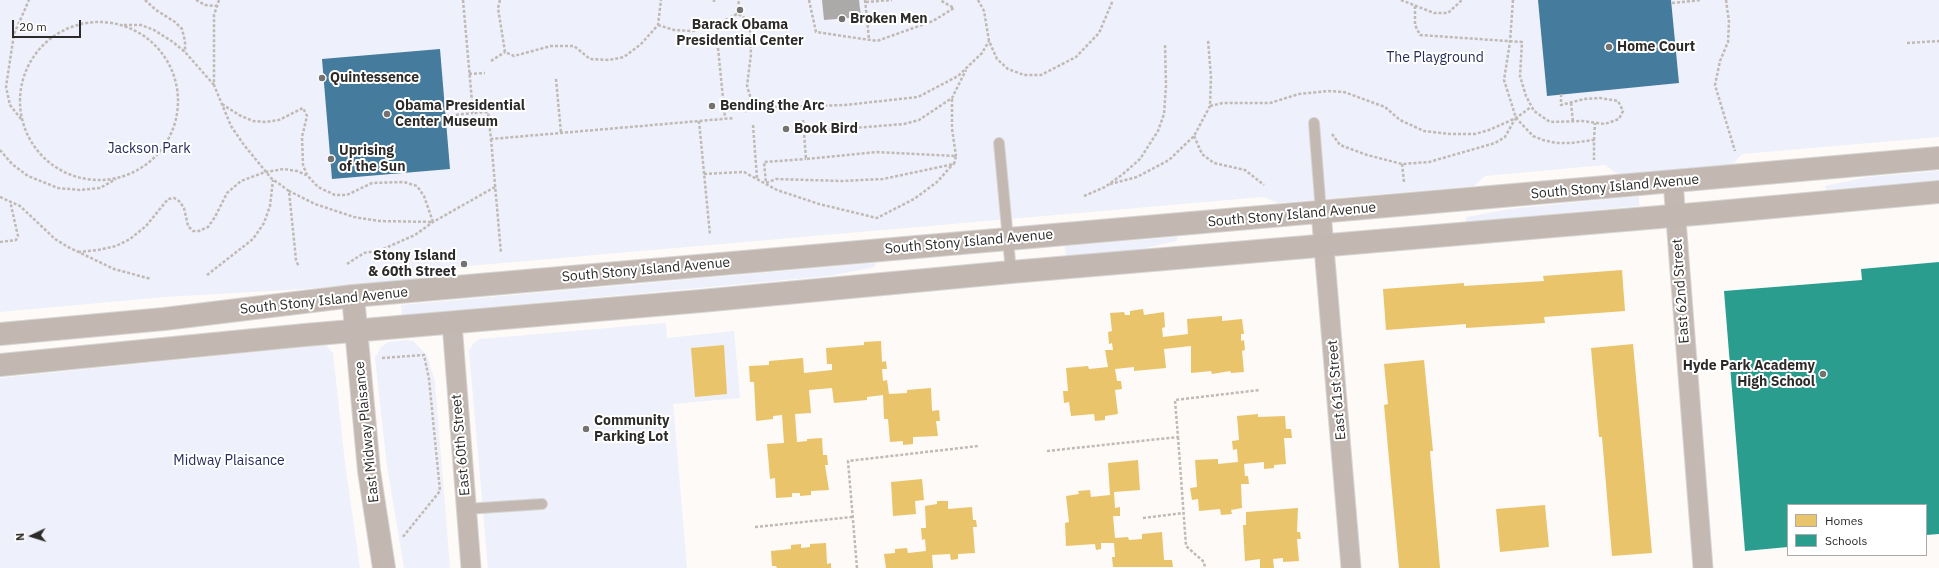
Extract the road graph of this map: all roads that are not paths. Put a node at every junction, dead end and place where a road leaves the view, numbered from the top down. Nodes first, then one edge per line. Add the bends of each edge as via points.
1 (1314, 123) dead end
2 (999, 143) dead end
3 (1939, 158) edge
4 (1673, 181) junction
5 (1939, 192) edge
6 (1321, 212) junction
7 (1676, 216) junction
8 (1007, 239) junction
9 (1325, 246) junction
10 (1011, 272) junction
11 (353, 296) junction
12 (452, 323) junction
13 (356, 331) junction
14 (0, 334) edge
15 (0, 365) edge
16 (542, 504) dead end
17 (466, 509) junction
18 (384, 568) edge
19 (471, 568) edge
20 (1351, 568) edge
21 (1703, 568) edge

1 - 6 lane
2 - 8 lane
3 - 4 main road, South Stony Island Avenue
4 - 6 main road, South Stony Island Avenue
4 - 7 street, East 62nd Street
5 - 7 main road
6 - 8 main road, South Stony Island Avenue
6 - 9 street, East 61st Street
7 - 9 main road
7 - 21 street, East 62nd Street
8 - 10 lane
8 - 11 main road, South Stony Island Avenue
9 - 10 main road
9 - 20 street, East 61st Street
10 - 12 main road
11 - 13 main road, East Midway Plaisance
11 - 14 main road, South Stony Island Avenue via 164,319
12 - 13 main road
12 - 17 street, East 60th Street
13 - 15 main road
13 - 18 main road, East Midway Plaisance via 369,471
16 - 17 lane
17 - 19 street, East 60th Street

